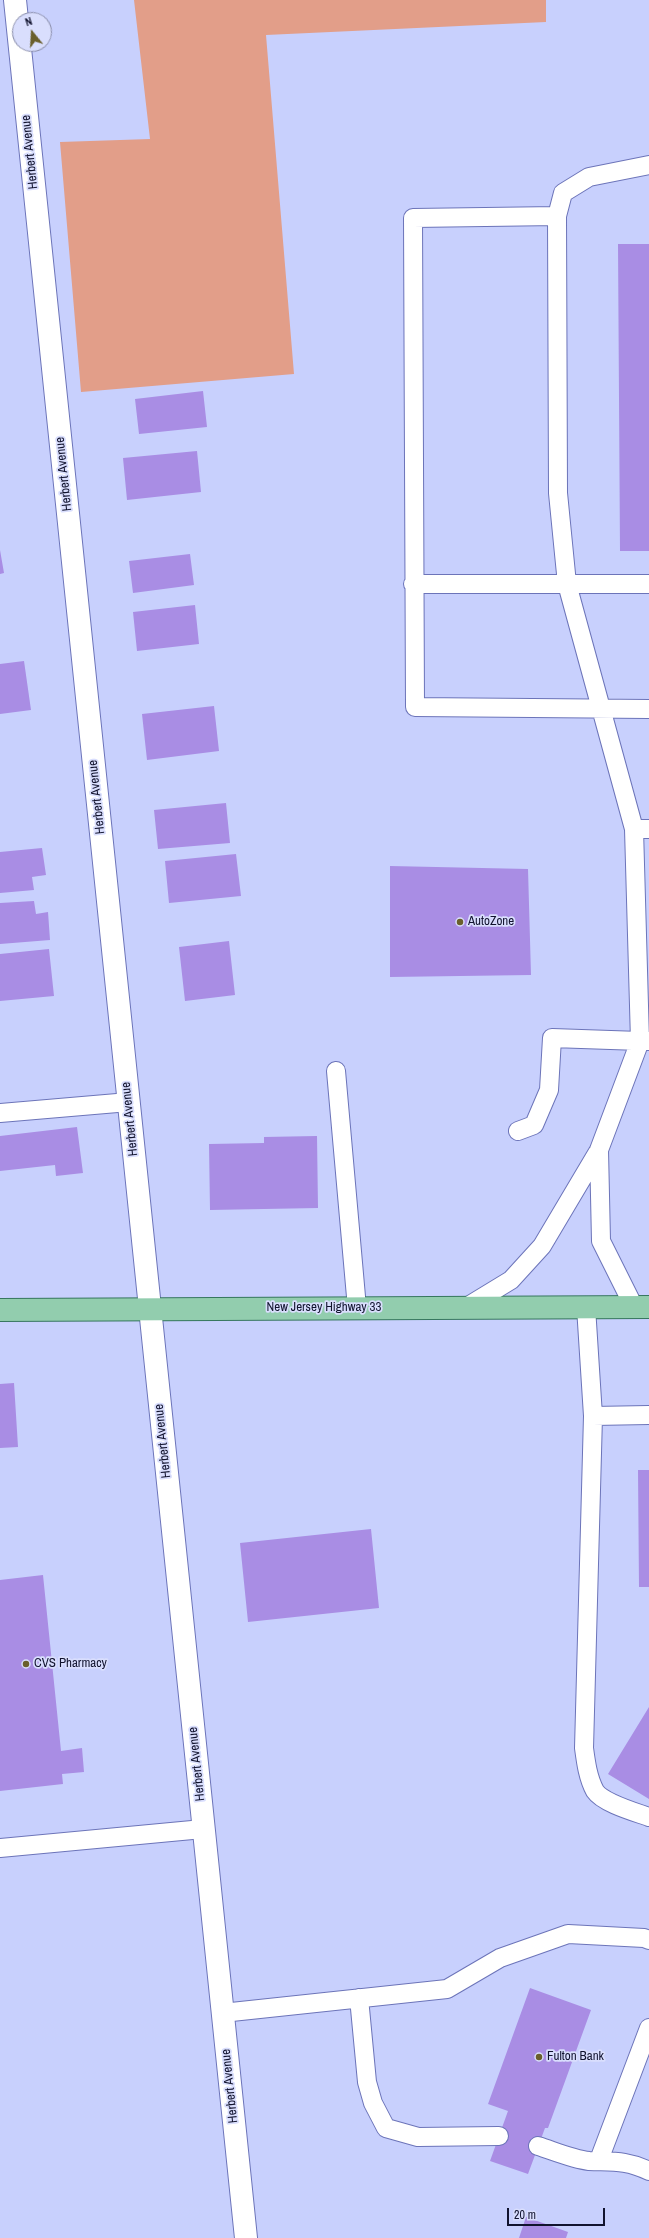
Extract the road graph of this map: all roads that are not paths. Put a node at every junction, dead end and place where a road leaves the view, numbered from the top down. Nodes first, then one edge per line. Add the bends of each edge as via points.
1 (15, 0) edge
2 (649, 165) edge
3 (557, 216) junction
4 (413, 584) junction
5 (567, 584) junction
6 (649, 584) edge
7 (649, 708) edge
8 (601, 709) junction
9 (642, 829) edge
10 (645, 1041) edge
11 (336, 1071) dead end
12 (128, 1102) junction
13 (0, 1113) edge
14 (518, 1131) dead end
15 (598, 1150) junction
16 (586, 1307) junction
17 (642, 1307) edge
18 (357, 1308) junction
19 (465, 1308) junction
20 (150, 1309) junction
21 (0, 1310) edge
22 (649, 1415) edge
23 (593, 1416) junction
24 (649, 1817) edge
25 (203, 1829) junction
26 (0, 1848) edge
27 (649, 1940) edge
28 (359, 1998) junction
29 (222, 2013) junction
30 (649, 2028) edge
31 (499, 2136) dead end
32 (538, 2146) dead end
33 (599, 2160) junction
34 (649, 2171) edge
35 (246, 2238) edge

1 - 12 street, Herbert Avenue
2 - 3 lane via 589,177 563,193
3 - 4 lane via 413,218
3 - 5 lane via 558,493
4 - 5 lane
4 - 8 lane via 415,707
5 - 6 lane
5 - 8 lane
7 - 8 lane
8 - 9 lane
9 - 10 lane
10 - 14 lane via 552,1038 549,1090 534,1125
10 - 15 lane
11 - 18 lane
12 - 13 lane
12 - 20 street, Herbert Avenue
15 - 17 lane via 601,1241
15 - 19 lane via 542,1246 511,1280
16 - 17 main road, New Jersey Highway 33
16 - 19 main road, New Jersey Highway 33
16 - 23 lane
18 - 19 main road, New Jersey Highway 33
18 - 20 main road, New Jersey Highway 33
20 - 21 main road, New Jersey Highway 33
20 - 25 street, Herbert Avenue
22 - 23 lane
23 - 24 lane via 584,1748 588,1773 596,1792 618,1806
25 - 26 lane
25 - 29 street, Herbert Avenue
27 - 28 lane via 568,1934 500,1958 447,1989
28 - 29 lane
28 - 31 lane via 367,2082 386,2128 418,2137
29 - 35 street, Herbert Avenue
30 - 33 lane
32 - 33 lane via 588,2161
33 - 34 lane via 615,2160

